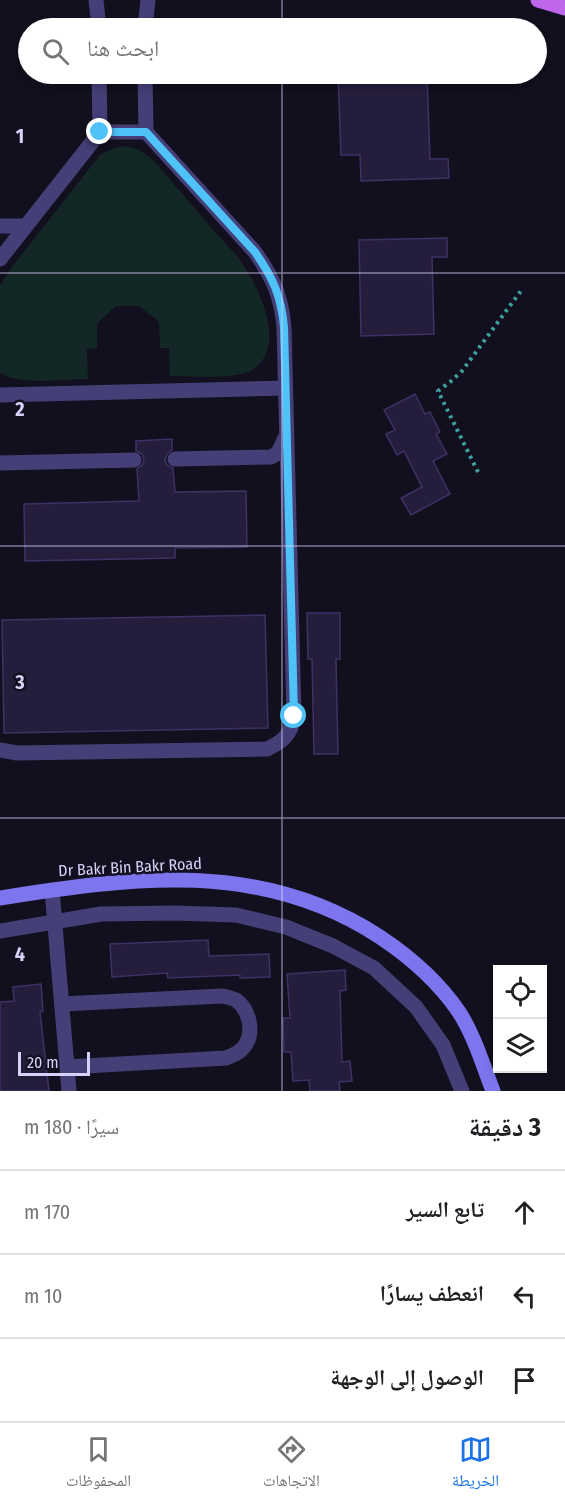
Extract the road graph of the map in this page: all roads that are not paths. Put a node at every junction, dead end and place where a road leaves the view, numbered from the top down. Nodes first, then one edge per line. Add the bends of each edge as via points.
1 (96, 0) edge
2 (148, 0) edge
3 (538, 0) edge
4 (565, 8) edge
5 (98, 18) edge
6 (146, 18) edge
7 (99, 84) edge
8 (146, 84) edge
9 (100, 132) junction
10 (146, 132) junction
11 (0, 226) edge
12 (26, 226) junction
13 (0, 259) edge
14 (285, 388) junction
15 (0, 395) edge
16 (286, 436) junction
17 (175, 459) dead end
18 (135, 460) dead end
19 (0, 463) edge
20 (0, 750) edge
21 (52, 890) junction
22 (0, 898) edge
23 (55, 922) junction
24 (0, 931) edge
25 (62, 1004) junction
26 (67, 1067) junction
27 (69, 1091) edge
28 (462, 1091) edge
29 (493, 1091) edge

1 - 5 street
2 - 6 street
3 - 4 main road
7 - 9 street
8 - 10 street
9 - 10 street
9 - 12 street
10 - 14 street via 268,270 278,290 282,311
11 - 12 street
12 - 13 street
14 - 15 street
14 - 16 street
16 - 17 street via 278,453 271,457
16 - 20 street via 294,716 288,736 267,749 17,753
18 - 19 street
21 - 22 street, Dr Bakr Bin Bakr Road
21 - 23 street
21 - 29 street, Dr Bakr Bin Bakr Road via 144,881 208,880 307,899 352,919 425,971 459,1012
23 - 24 street
23 - 25 street
23 - 28 street via 101,914 236,915 286,927 324,942 374,969 416,1007 443,1045
25 - 26 street
25 - 26 street via 222,996 235,999 245,1008 249,1020 246,1044 226,1058
26 - 27 street

